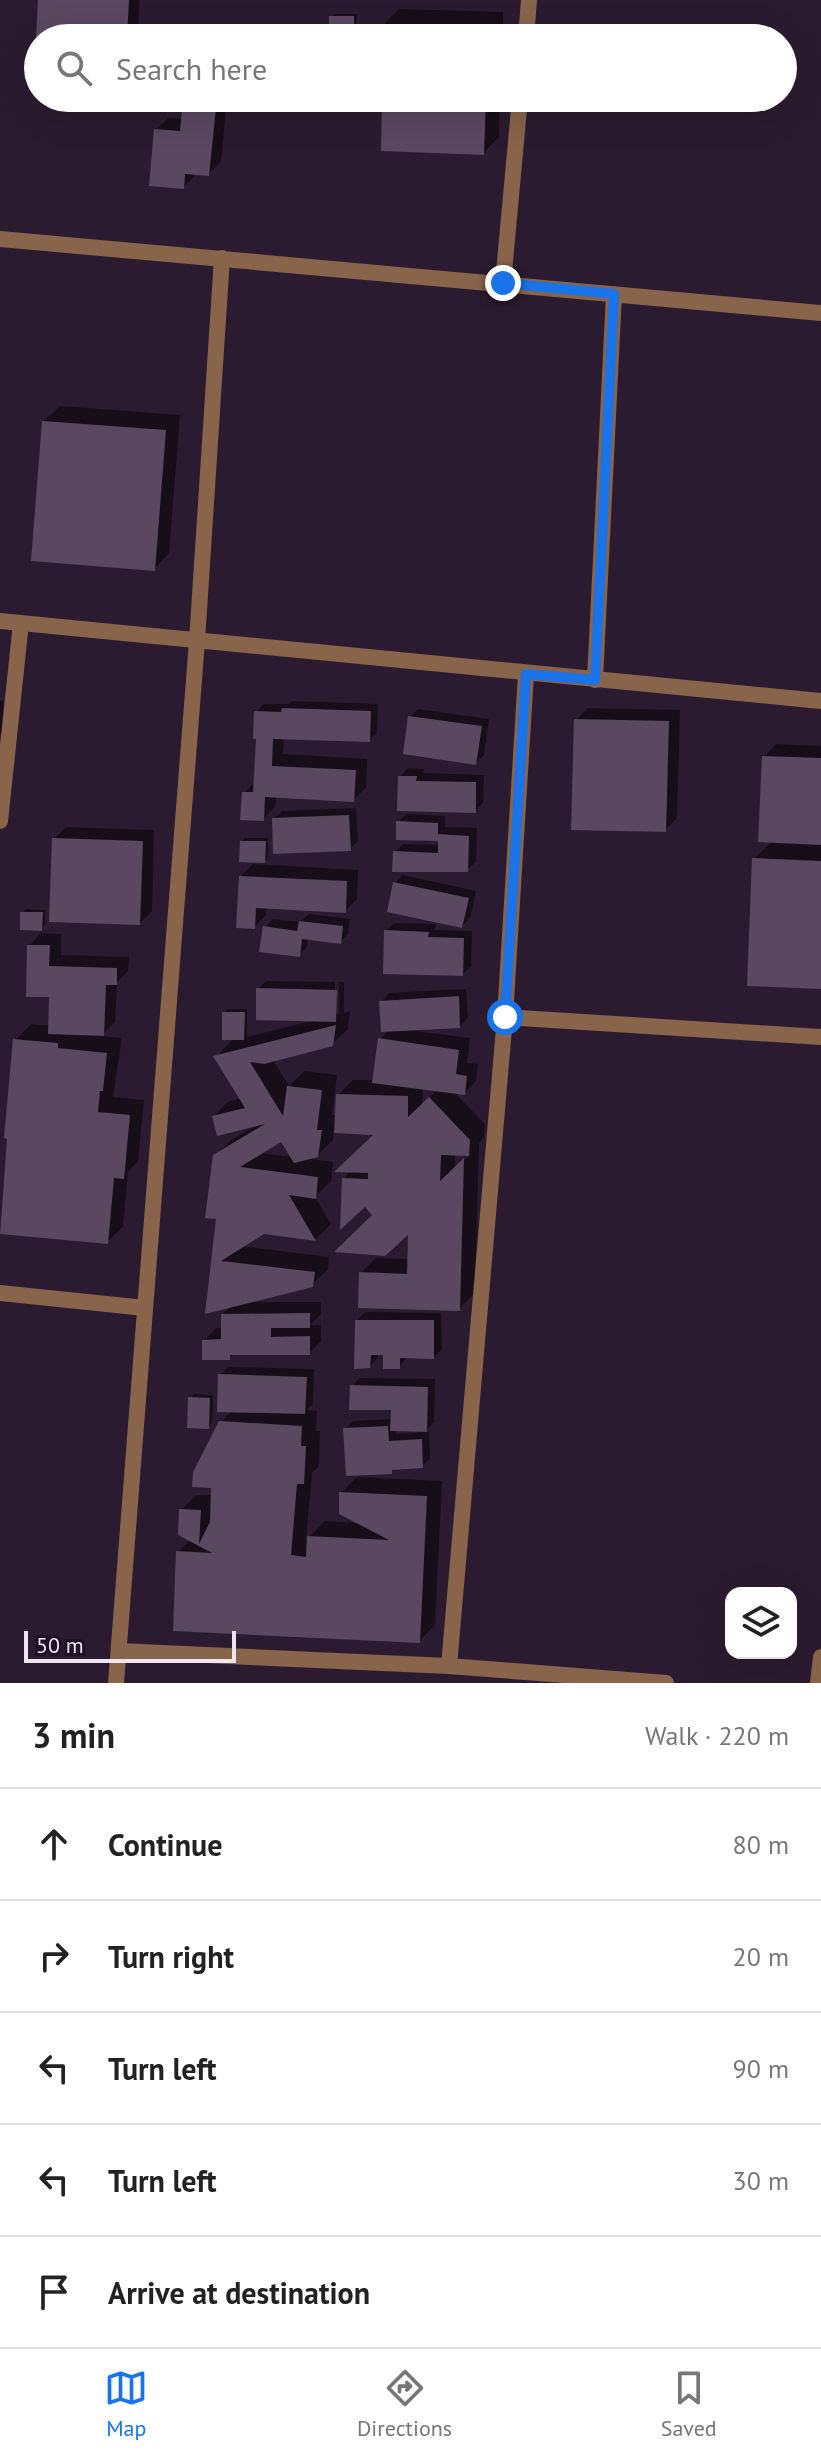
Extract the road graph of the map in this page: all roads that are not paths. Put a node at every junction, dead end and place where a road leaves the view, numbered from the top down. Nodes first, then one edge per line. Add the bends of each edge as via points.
1 (529, 0) edge
2 (527, 24) edge
3 (519, 112) edge
4 (0, 239) edge
5 (222, 258) junction
6 (503, 283) junction
7 (614, 294) junction
8 (821, 313) edge
9 (0, 621) edge
10 (21, 623) junction
11 (197, 641) junction
12 (526, 674) junction
13 (595, 680) junction
14 (821, 701) edge
15 (0, 821) edge
16 (505, 1017) junction
17 (821, 1037) edge
18 (0, 1293) edge
19 (145, 1308) junction
20 (119, 1651) junction
21 (821, 1657) edge
22 (449, 1666) junction
23 (116, 1683) edge
24 (666, 1683) edge
25 (818, 1683) edge

1 - 2 street
3 - 6 street
4 - 5 street
5 - 6 street
5 - 11 street
6 - 7 street
7 - 8 street
7 - 13 street
9 - 10 street
10 - 11 street
10 - 15 street
11 - 12 street
11 - 19 street
12 - 13 street
12 - 16 street
13 - 14 street
16 - 17 street
16 - 22 street
18 - 19 street
19 - 20 street
20 - 22 street
20 - 23 street
21 - 25 street
22 - 24 street

